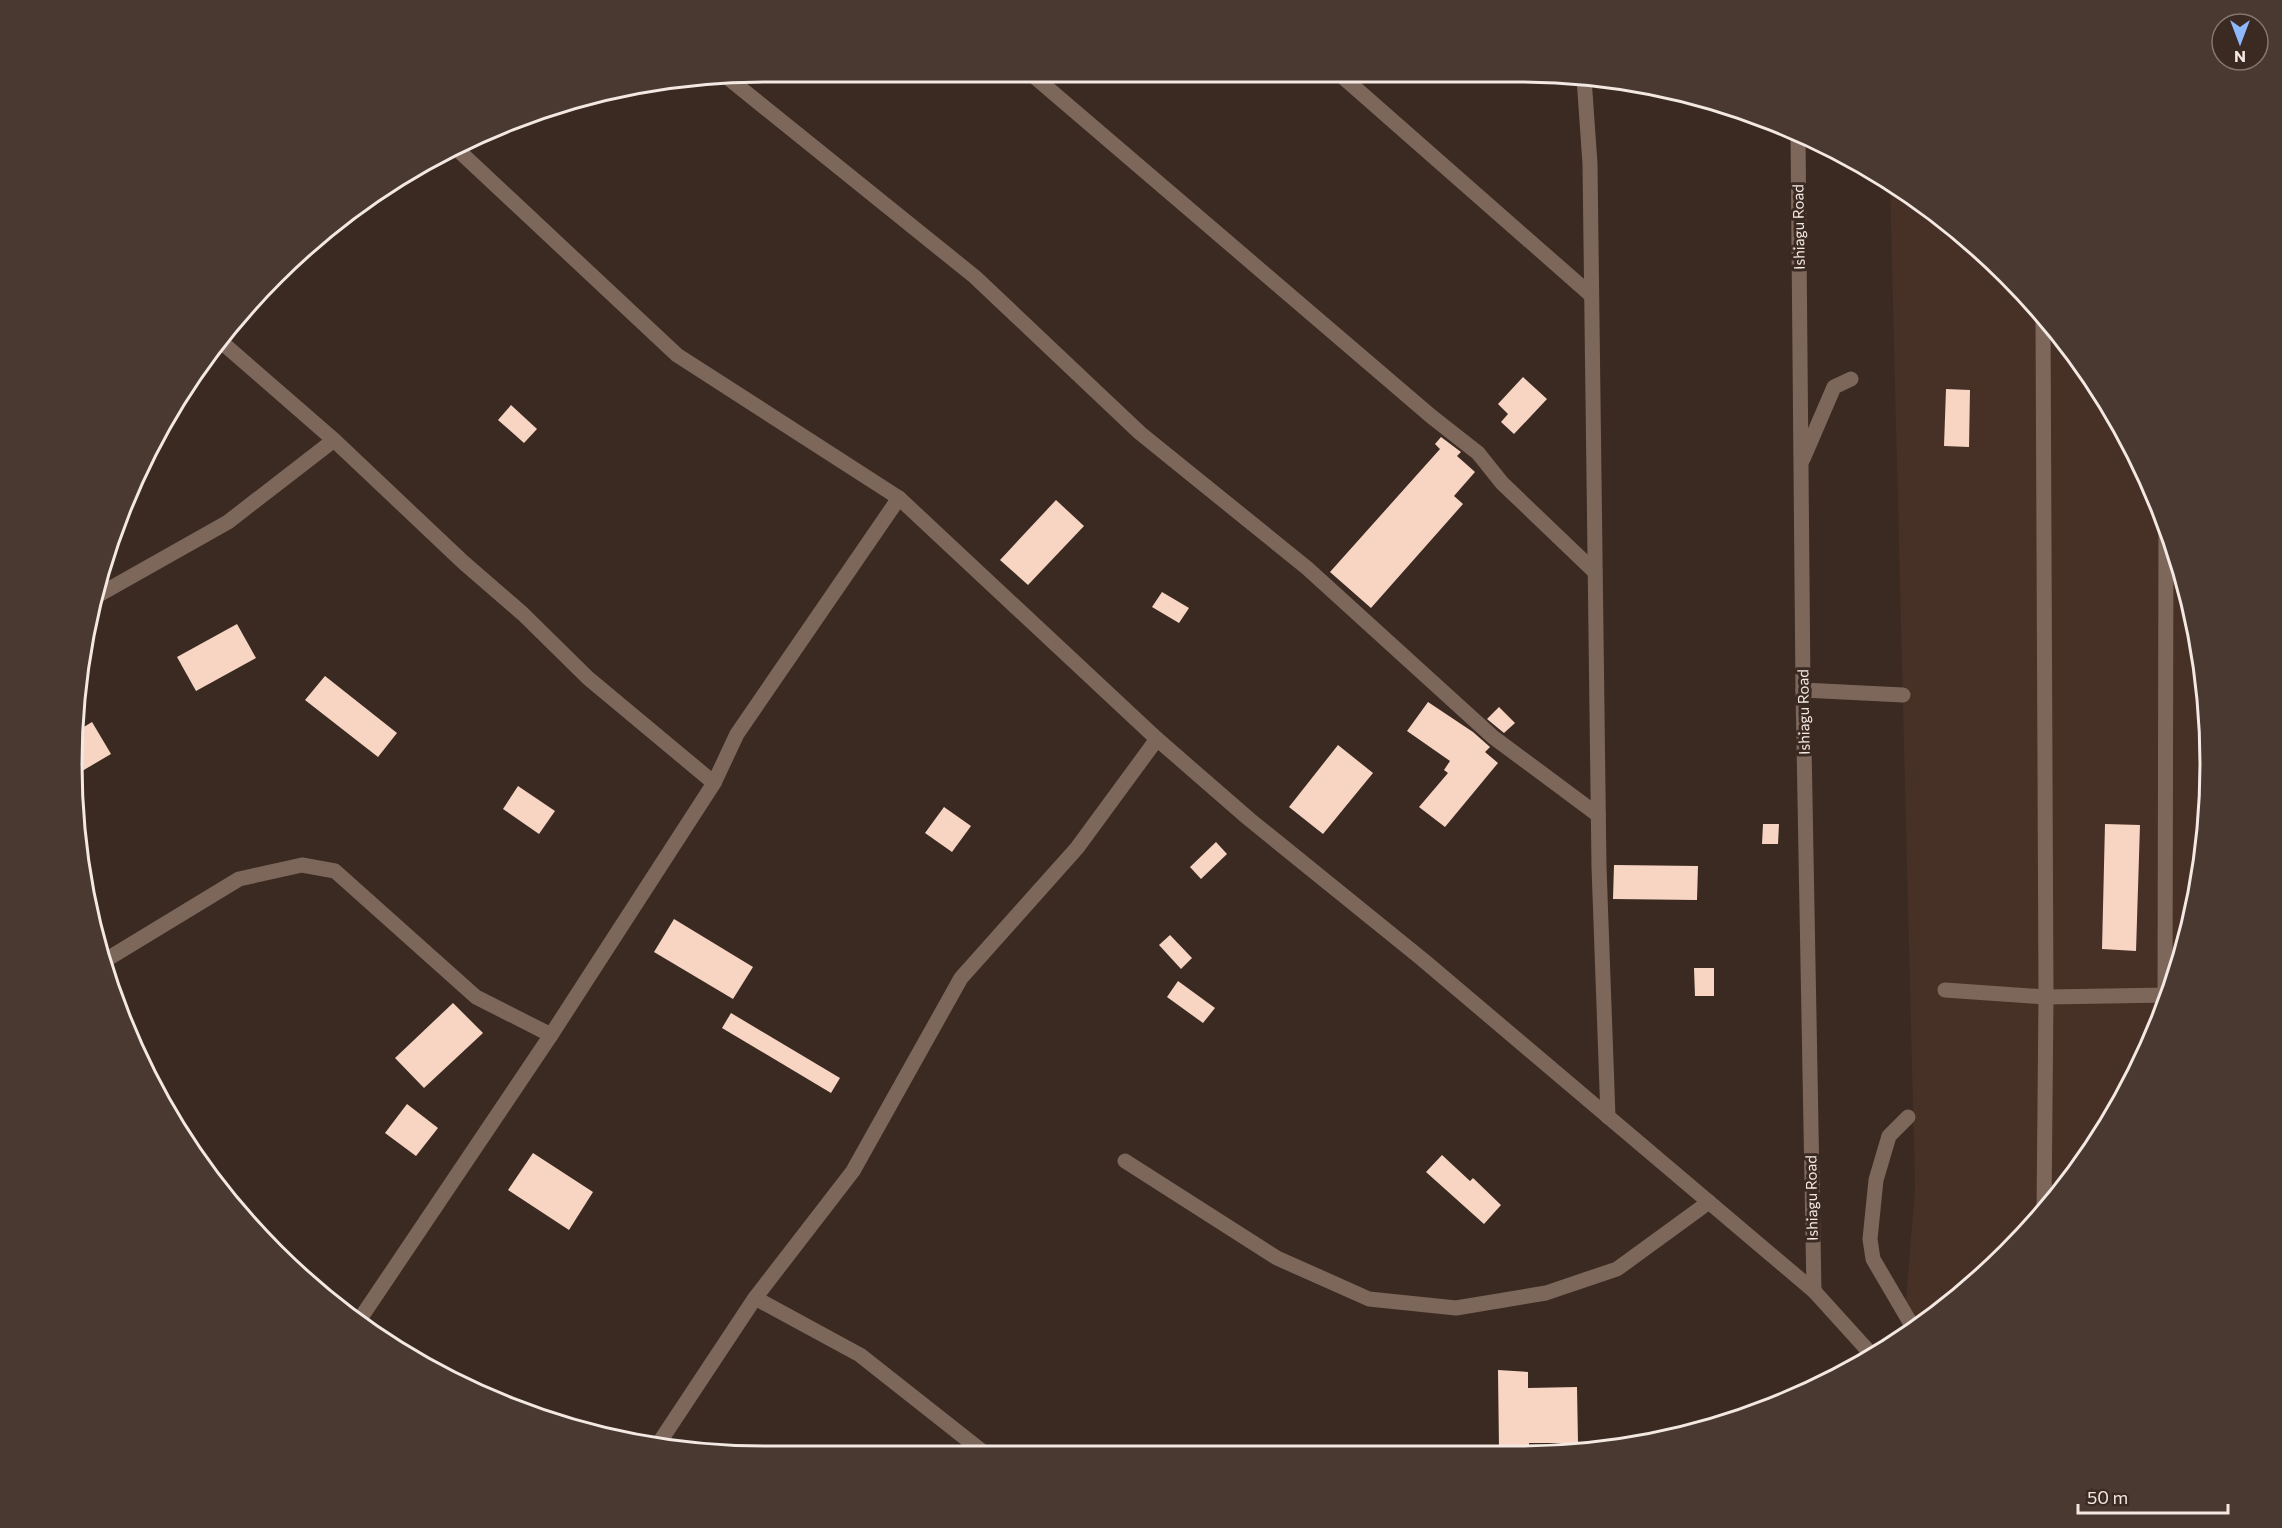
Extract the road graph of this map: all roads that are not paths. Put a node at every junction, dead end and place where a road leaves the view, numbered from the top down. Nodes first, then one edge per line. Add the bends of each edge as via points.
1 (1041, 82) edge
2 (1349, 82) edge
3 (735, 83) edge
4 (1585, 86) edge
5 (1798, 143) edge
6 (462, 154) edge
7 (1592, 295) junction
8 (2043, 330) edge
9 (226, 346) edge
10 (1851, 379) dead end
11 (334, 440) junction
12 (1801, 465) junction
13 (899, 498) junction
14 (2166, 555) edge
15 (1595, 572) junction
16 (105, 591) edge
17 (1803, 690) junction
18 (1903, 695) dead end
19 (1157, 739) junction
20 (714, 783) junction
21 (1598, 815) junction
22 (111, 957) edge
23 (2167, 970) edge
24 (1945, 990) dead end
25 (2046, 997) junction
26 (2158, 998) edge
27 (551, 1035) junction
28 (1608, 1117) junction
29 (1908, 1117) dead end
30 (1125, 1161) dead end
31 (2044, 1196) edge
32 (1709, 1202) junction
33 (1814, 1291) junction
34 (755, 1298) junction
35 (363, 1315) edge
36 (1910, 1322) edge
37 (1867, 1349) edge
38 (662, 1438) edge
39 (975, 1446) edge

1 - 15 street via 1478,453 1502,483
2 - 7 street
3 - 21 street via 975,277 1140,433 1307,568 1493,737
4 - 7 street
5 - 12 street, Ishiagu Road
6 - 13 street via 677,355
7 - 15 street
8 - 25 street
9 - 11 street
10 - 12 street via 1834,387
11 - 16 street via 228,522
11 - 20 street via 588,678
12 - 17 street, Ishiagu Road
13 - 19 street
13 - 20 street via 737,734
14 - 23 street
15 - 21 street
17 - 18 street
17 - 33 street, Ishiagu Road
19 - 28 street
19 - 34 street via 1077,848 961,978 852,1171
20 - 27 street
21 - 28 street
22 - 27 street via 239,879 302,865 335,871 476,997
24 - 25 street
25 - 26 street
25 - 31 street
27 - 35 street
28 - 32 street
29 - 36 street via 1889,1136 1876,1180 1870,1239 1874,1259
30 - 32 street via 1277,1258 1370,1299 1456,1308 1546,1293 1617,1269
32 - 33 street
33 - 37 street
34 - 38 street
34 - 39 street via 860,1355

